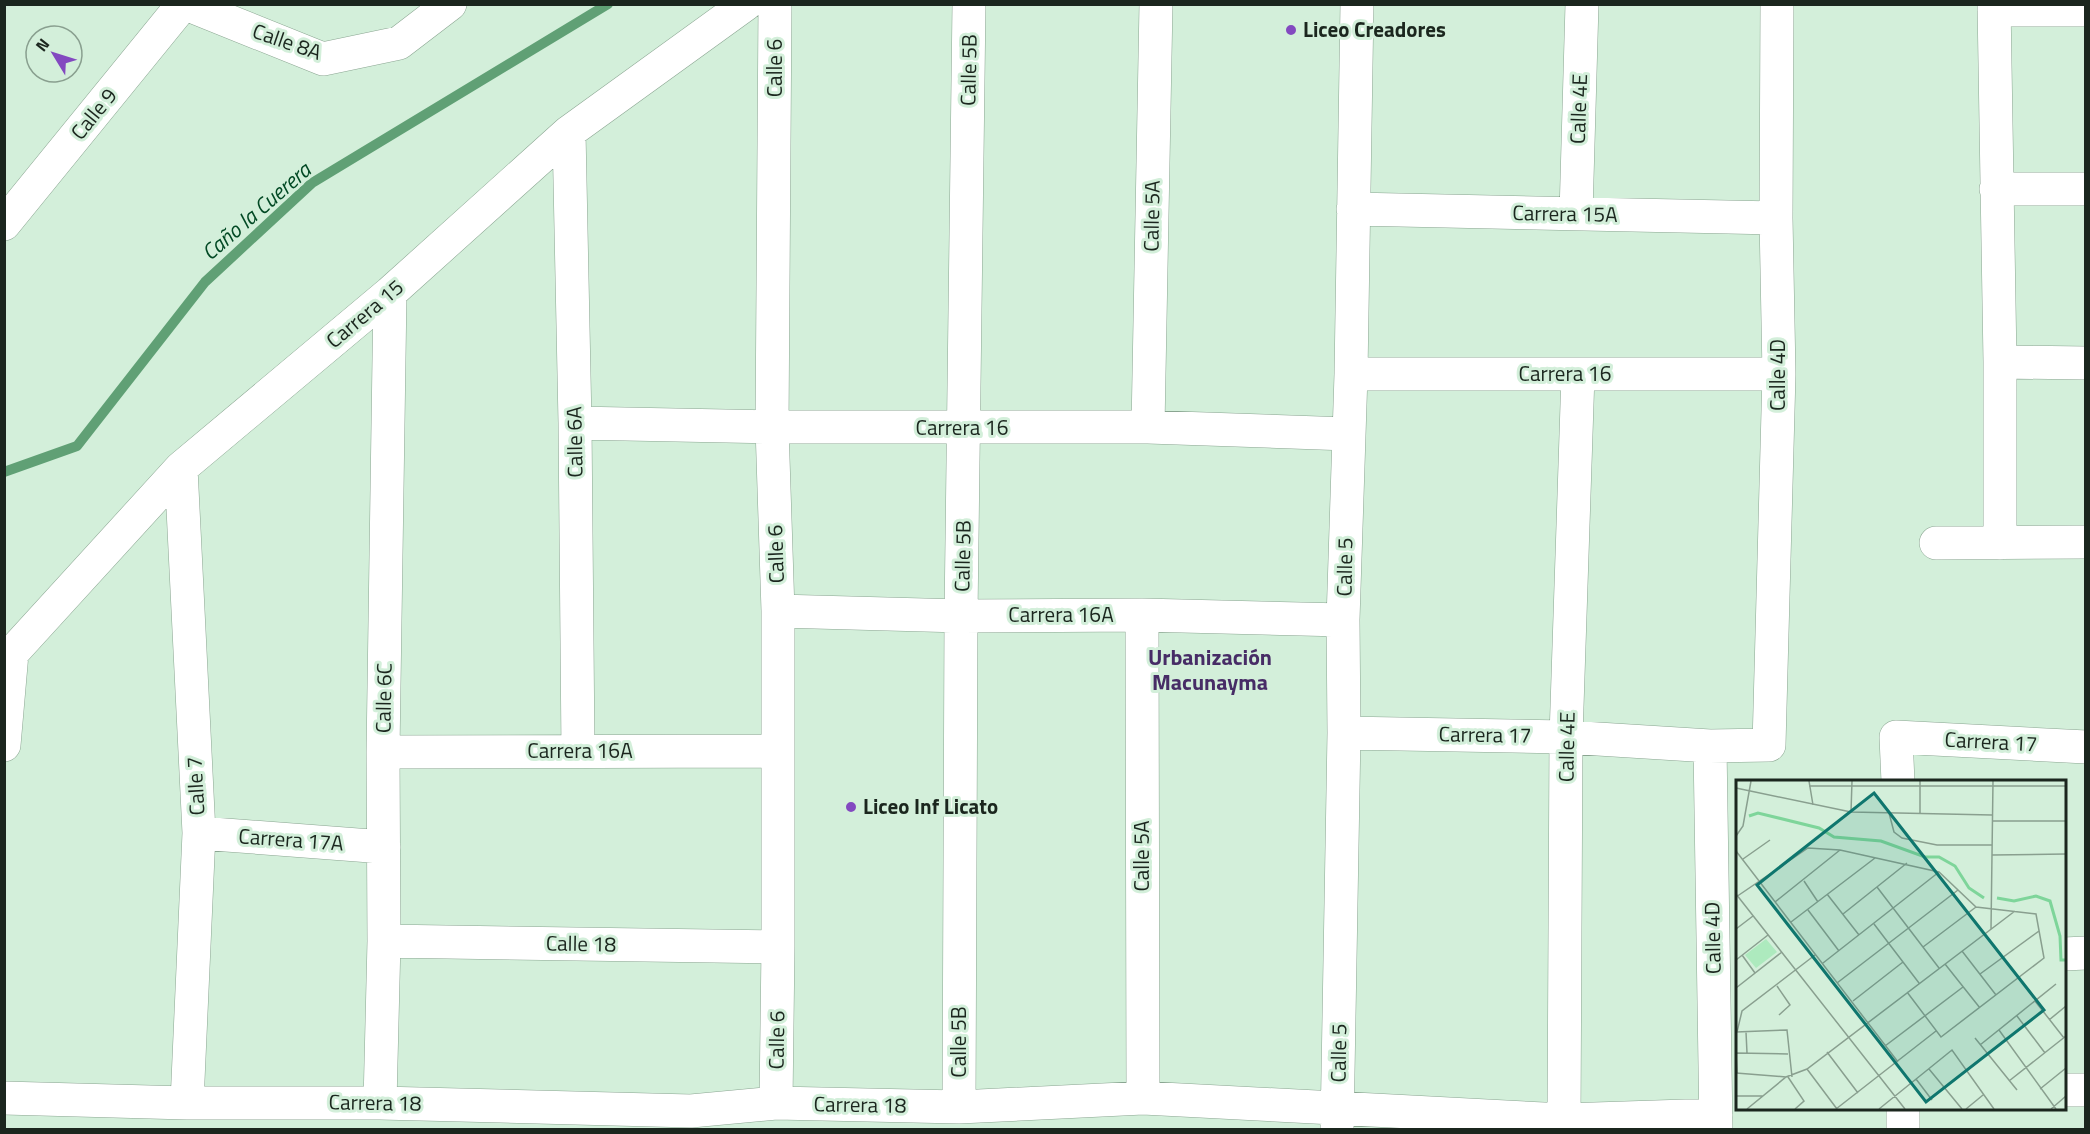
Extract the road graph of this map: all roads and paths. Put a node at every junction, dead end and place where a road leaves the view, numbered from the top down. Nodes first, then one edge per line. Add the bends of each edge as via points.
1 (184, 4) edge
2 (450, 4) edge
3 (746, 4) edge
4 (775, 4) edge
5 (969, 4) edge
6 (1156, 4) edge
7 (1357, 4) edge
8 (1582, 4) edge
9 (1777, 4) edge
10 (1994, 7) edge
11 (2085, 10) edge
12 (569, 132) junction
13 (1996, 189) junction
14 (2085, 189) edge
15 (1353, 210) junction
16 (1576, 214) junction
17 (1776, 218) junction
18 (4, 224) edge
19 (390, 293) junction
20 (2000, 362) junction
21 (2085, 363) edge
22 (1351, 374) junction
23 (1578, 374) junction
24 (1779, 374) junction
25 (575, 423) junction
26 (772, 427) junction
27 (1148, 427) junction
28 (965, 428) junction
29 (1348, 434) junction
30 (181, 468) junction
31 (2085, 542) edge
32 (1936, 543) dead end
33 (2000, 543) junction
34 (778, 611) junction
35 (1142, 615) junction
36 (962, 616) junction
37 (1343, 620) junction
38 (1344, 733) junction
39 (1566, 737) junction
40 (4, 745) edge
41 (1769, 745) joint
42 (1710, 746) junction
43 (2085, 747) edge
44 (578, 751) junction
45 (777, 751) junction
46 (383, 752) junction
47 (1898, 780) edge
48 (199, 833) junction
49 (384, 847) junction
50 (384, 941) junction
51 (778, 946) junction
52 (2085, 953) edge
53 (2066, 954) edge
54 (2066, 1090) edge
55 (2085, 1090) edge
56 (4, 1098) edge
57 (1143, 1098) junction
58 (187, 1103) junction
59 (380, 1103) junction
60 (776, 1103) junction
61 (959, 1107) junction
62 (1903, 1110) edge
63 (1337, 1119) edge
64 (691, 1120) edge
65 (1564, 1120) junction
66 (1716, 1122) edge
67 (1903, 1130) edge

1 - 2 street, Calle 8A via 323,59 399,43
1 - 18 street, Calle 9
3 - 12 street, Carrera 15
4 - 26 street, Calle 6
5 - 28 street, Calle 5B
6 - 27 street, Calle 5A
7 - 15 street, Calle 5
8 - 16 street, Calle 4E
9 - 17 street, Calle 4D
10 - 11 street
10 - 13 street
12 - 19 street, Carrera 15
12 - 25 street, Calle 6A
13 - 14 street
13 - 20 street
15 - 16 street, Carrera 15A
15 - 22 street, Calle 5
16 - 17 street, Carrera 15A
17 - 24 street, Calle 4D
19 - 30 street, Carrera 15
19 - 46 street, Calle 6C
20 - 21 street
20 - 33 street
22 - 23 street, Carrera 16
22 - 29 street, Calle 5
23 - 24 street, Carrera 16
23 - 39 street, Calle 4E
24 - 41 street, Calle 4D
25 - 26 street, Carrera 16
25 - 44 street, Calle 6A
26 - 28 street, Carrera 16
26 - 34 street, Calle 6
27 - 28 street, Carrera 16
27 - 29 street, Carrera 16
28 - 36 street, Calle 5B
29 - 37 street, Calle 5
30 - 40 street, Carrera 15 via 12,653
30 - 48 street, Calle 7
31 - 33 street
32 - 33 street
34 - 36 street, Carrera 16A
34 - 45 street, Calle 6
35 - 36 street, Carrera 16A
35 - 37 street, Carrera 16A
35 - 57 street, Calle 5A
36 - 61 street, Calle 5B
37 - 38 street, Calle 5
38 - 39 street, Carrera 17
38 - 63 street, Calle 5
39 - 42 street, Carrera 17
39 - 65 street, Calle 4E
41 - 42 street, Carrera 17
42 - 66 street, Calle 4D
43 - 47 street, Carrera 17 via 1896,737
44 - 45 street, Carrera 16A
44 - 46 street, Carrera 16A
45 - 51 street, Calle 6
46 - 49 street, Calle 6C
48 - 49 street, Carrera 17A
48 - 58 street, Calle 7
49 - 50 street, Calle 6C
50 - 51 street, Calle 18
50 - 59 street, Calle 6C
51 - 60 street, Calle 6
52 - 53 street
54 - 55 street
56 - 58 street, Carrera 18
57 - 61 street, Carrera 18
57 - 63 street, Carrera 18
58 - 59 street, Carrera 18
59 - 64 street, Carrera 18
60 - 61 street, Carrera 18
60 - 64 street, Carrera 18
62 - 67 street
63 - 65 street, Carrera 18
65 - 66 street, Carrera 18

